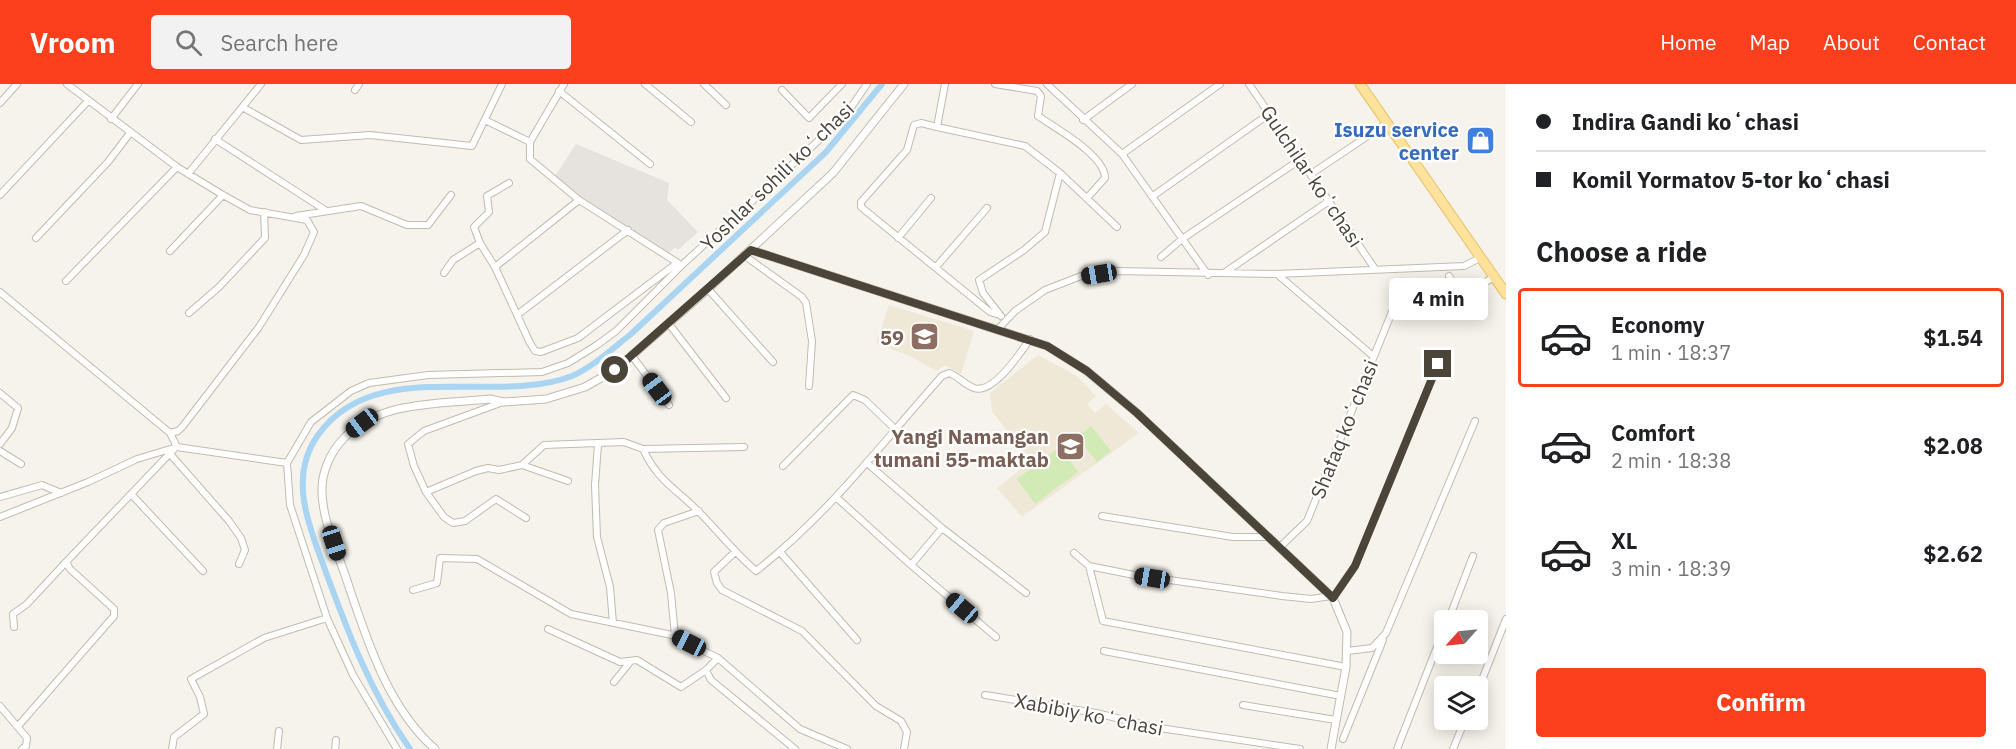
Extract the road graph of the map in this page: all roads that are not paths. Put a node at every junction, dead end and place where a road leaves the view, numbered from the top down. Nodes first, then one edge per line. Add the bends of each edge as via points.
1 (16, 84) edge
2 (67, 84) edge
3 (138, 84) edge
4 (261, 84) edge
5 (494, 84) edge
6 (564, 84) edge
7 (645, 84) edge
8 (704, 84) edge
9 (842, 84) edge
10 (867, 84) edge
11 (904, 84) edge
12 (945, 84) edge
13 (995, 84) edge
14 (1047, 84) edge
15 (1132, 84) edge
16 (1220, 84) edge
17 (1249, 84) edge
18 (1360, 84) edge
19 (1367, 84) edge
20 (501, 86) edge
21 (782, 90) dead end
22 (559, 91) junction
23 (88, 101) junction
24 (0, 103) edge
25 (726, 105) dead end
26 (244, 108) junction
27 (1269, 114) junction
28 (111, 119) junction
29 (485, 120) junction
30 (1083, 120) junction
31 (691, 122) dead end
32 (1387, 123) junction
33 (937, 127) junction
34 (130, 133) junction
35 (215, 139) junction
36 (530, 142) junction
37 (1122, 154) junction
38 (1414, 157) junction
39 (1301, 159) junction
40 (650, 164) dead end
41 (177, 166) junction
42 (1060, 173) junction
43 (188, 174) junction
44 (1311, 174) junction
45 (509, 183) dead end
46 (0, 195) edge
47 (223, 195) junction
48 (451, 195) dead end
49 (1153, 196) junction
50 (931, 198) dead end
51 (1088, 198) junction
52 (579, 200) junction
53 (1329, 201) junction
54 (987, 208) dead end
55 (326, 211) junction
56 (264, 212) junction
57 (295, 216) junction
58 (1117, 227) dead end
59 (628, 230) junction
60 (36, 238) dead end
61 (898, 238) junction
62 (1182, 239) junction
63 (480, 243) junction
64 (751, 250) junction
65 (170, 251) dead end
66 (745, 256) junction
67 (1161, 257) dead end
68 (1480, 258) junction
69 (680, 264) junction
70 (495, 267) junction
71 (936, 267) junction
72 (1375, 268) junction
73 (444, 273) dead end
74 (1224, 274) junction
75 (1277, 274) junction
76 (1208, 275) junction
77 (1449, 276) dead end
78 (1494, 277) junction
79 (66, 281) dead end
80 (1506, 285) edge
81 (708, 289) junction
82 (0, 292) edge
83 (1506, 294) edge
84 (1396, 302) dead end
85 (189, 313) dead end
86 (518, 315) junction
87 (1000, 315) junction
88 (1005, 322) junction
89 (669, 324) junction
90 (999, 328) junction
91 (1030, 339) junction
92 (632, 356) junction
93 (1373, 356) junction
94 (773, 362) dead end
95 (1438, 364) dead end
96 (809, 386) dead end
97 (0, 393) edge
98 (726, 398) dead end
99 (503, 402) junction
100 (669, 405) dead end
101 (1475, 421) dead end
102 (896, 430) junction
103 (174, 441) junction
104 (0, 444) edge
105 (598, 444) junction
106 (744, 447) dead end
107 (643, 449) junction
108 (0, 451) edge
109 (171, 455) junction
110 (287, 463) junction
111 (867, 463) junction
112 (21, 464) dead end
113 (522, 465) junction
114 (783, 466) dead end
115 (568, 481) dead end
116 (426, 492) junction
117 (61, 493) junction
118 (132, 495) junction
119 (0, 497) edge
120 (837, 498) junction
121 (699, 511) junction
122 (1102, 516) dead end
123 (0, 517) edge
124 (526, 518) dead end
125 (942, 528) junction
126 (1269, 537) junction
127 (1280, 547) junction
128 (735, 552) junction
129 (780, 552) junction
130 (1074, 553) dead end
131 (1473, 556) dead end
132 (66, 562) junction
133 (239, 564) dead end
134 (911, 565) junction
135 (1089, 566) junction
136 (203, 571) dead end
137 (414, 590) dead end
138 (1026, 593) dead end
139 (1332, 597) junction
140 (1452, 610) edge
141 (327, 618) junction
142 (1506, 619) edge
143 (613, 623) junction
144 (14, 627) dead end
145 (548, 629) dead end
146 (675, 636) junction
147 (996, 637) dead end
148 (1383, 639) junction
149 (857, 640) dead end
150 (1104, 651) dead end
151 (1347, 651) junction
152 (1434, 655) edge
153 (718, 658) junction
154 (630, 662) junction
155 (1346, 668) junction
156 (706, 670) junction
157 (1484, 676) edge
158 (614, 682) dead end
159 (985, 695) dead end
160 (1341, 696) junction
161 (1243, 705) dead end
162 (0, 706) edge
163 (1336, 720) junction
164 (20, 726) junction
165 (1461, 730) edge
166 (279, 731) dead end
167 (1343, 739) dead end
168 (336, 740) dead end
169 (22, 749) edge
170 (172, 749) edge
171 (277, 749) edge
172 (335, 749) edge
173 (398, 749) edge
174 (435, 749) edge
175 (795, 749) edge
176 (847, 749) edge
177 (904, 749) edge
178 (1300, 749) edge
179 (1331, 749) edge
180 (1397, 749) edge
181 (1453, 749) edge

1 - 24 street
2 - 23 street
3 - 28 street
4 - 26 street
5 - 20 street
6 - 22 street
7 - 31 street
8 - 25 street
9 - 21 street via 809,118
10 - 69 street, Yoshlar sohili koʻchasi via 830,130 719,234
11 - 64 street via 833,173
12 - 33 street
13 - 51 street via 1037,91 1041,96 1038,116 1078,142 1103,169 1105,178
14 - 30 street
15 - 30 street
16 - 37 street
17 - 27 street, Gulchilar koʻchasi
18 - 32 main road
19 - 38 main road
20 - 29 street
22 - 36 street
22 - 40 street
23 - 28 street
23 - 46 street
26 - 29 street via 303,140 370,135 472,146
26 - 35 street
27 - 39 street, Gulchilar koʻchasi
27 - 49 street
28 - 34 street
29 - 36 street
30 - 37 street
32 - 38 main road
32 - 44 street
33 - 42 street via 1025,146
33 - 61 street via 914,125 908,150 861,202 866,212
34 - 41 street
34 - 60 street
35 - 43 street
35 - 55 street
36 - 52 street via 530,159
37 - 49 street
38 - 68 main road
38 - 80 main road
39 - 44 street, Gulchilar koʻchasi
39 - 62 street
41 - 43 street
41 - 79 street
42 - 51 street
42 - 87 street via 1045,232 980,280 983,293
43 - 47 street
44 - 53 street, Gulchilar koʻchasi
45 - 63 street via 487,196 489,212 474,227
47 - 56 street via 250,210
47 - 65 street
48 - 55 street via 428,225 407,225 361,206
49 - 62 street
50 - 61 street
51 - 58 street
52 - 59 street
52 - 70 street
53 - 72 street, Gulchilar koʻchasi
53 - 74 street
54 - 71 street
55 - 57 street
56 - 57 street
56 - 85 street via 265,238
57 - 103 street via 307,220 314,232 304,255 260,327
59 - 69 street
59 - 86 street
61 - 71 street
62 - 67 street
62 - 76 street
63 - 70 street, Yoshlar sohili koʻchasi
63 - 73 street via 453,260
64 - 66 street
64 - 90 street
66 - 81 street
66 - 96 street via 806,303 812,341
68 - 72 street via 1464,266
68 - 78 main road
69 - 86 street, Yoshlar sohili koʻchasi via 578,338 554,348 541,352 533,349
69 - 110 street, Yoshlar sohili koʻchasi via 616,331 568,363 542,372 438,374 369,383 351,391 311,422
70 - 86 street, Yoshlar sohili koʻchasi
71 - 87 street via 990,312
72 - 75 street
74 - 75 street
74 - 76 street
75 - 93 street
76 - 88 street via 1116,271 1081,276 1045,290
77 - 78 street via 1462,296
78 - 83 main road
81 - 89 street
81 - 94 street
82 - 103 street
84 - 93 street, Shafaq koʻchasi
87 - 88 street
88 - 90 street
89 - 92 street
89 - 98 street
90 - 91 street
91 - 102 street via 1013,364 984,388 975,389 953,374 945,374
91 - 126 street via 1087,371
92 - 99 street via 600,379 571,393 534,401
92 - 100 street
93 - 127 street, Shafaq koʻchasi via 1307,521
95 - 139 street via 1355,566
97 - 104 street via 18,408 12,428
99 - 116 street via 424,431 408,444
99 - 174 street via 490,399 415,406 372,418 343,438 324,471 322,492 327,520 364,630 398,704
101 - 148 street
102 - 111 street
102 - 114 street via 865,400 853,395
103 - 109 street
103 - 110 street
103 - 117 street
105 - 107 street via 624,442
105 - 113 street via 544,445
105 - 143 street via 597,537 610,587
106 - 107 street
107 - 121 street via 654,471
108 - 112 street
109 - 118 street
109 - 133 street via 236,530 245,550
110 - 141 street via 290,505
111 - 120 street
111 - 125 street
113 - 115 street
113 - 116 street via 476,471
116 - 124 street via 448,522 465,521 496,499
117 - 119 street via 42,485
117 - 123 street
118 - 132 street
118 - 136 street
120 - 129 street
120 - 134 street
121 - 128 street
121 - 146 street via 664,523 658,530
122 - 126 street via 1225,536
125 - 134 street
125 - 138 street
126 - 127 street
127 - 139 street
128 - 129 street via 756,571
128 - 177 street via 714,572 722,590 802,631 876,706 901,721 907,732
129 - 149 street
130 - 135 street
131 - 140 street
132 - 144 street via 13,614
132 - 164 street via 114,609 114,616
134 - 147 street
135 - 139 street via 1218,588 1311,599
135 - 155 street via 1103,621
137 - 143 street via 437,584 440,558 477,559 571,615
139 - 151 street via 1347,632
141 - 170 street via 264,638 191,679 204,714 174,737
141 - 173 street via 353,675
142 - 157 street
143 - 146 street
145 - 154 street via 613,659
146 - 153 street
148 - 151 street via 1372,648
148 - 167 street
150 - 160 street
151 - 155 street
152 - 180 street
153 - 156 street
153 - 176 street via 800,729
154 - 156 street via 637,660 681,687
154 - 158 street
155 - 160 street
156 - 175 street via 711,680
159 - 178 street, Xabibiy koʻchasi via 1153,727
160 - 163 street
161 - 163 street
162 - 164 street
163 - 179 street
164 - 169 street via 28,741
165 - 181 street
166 - 171 street
168 - 172 street

